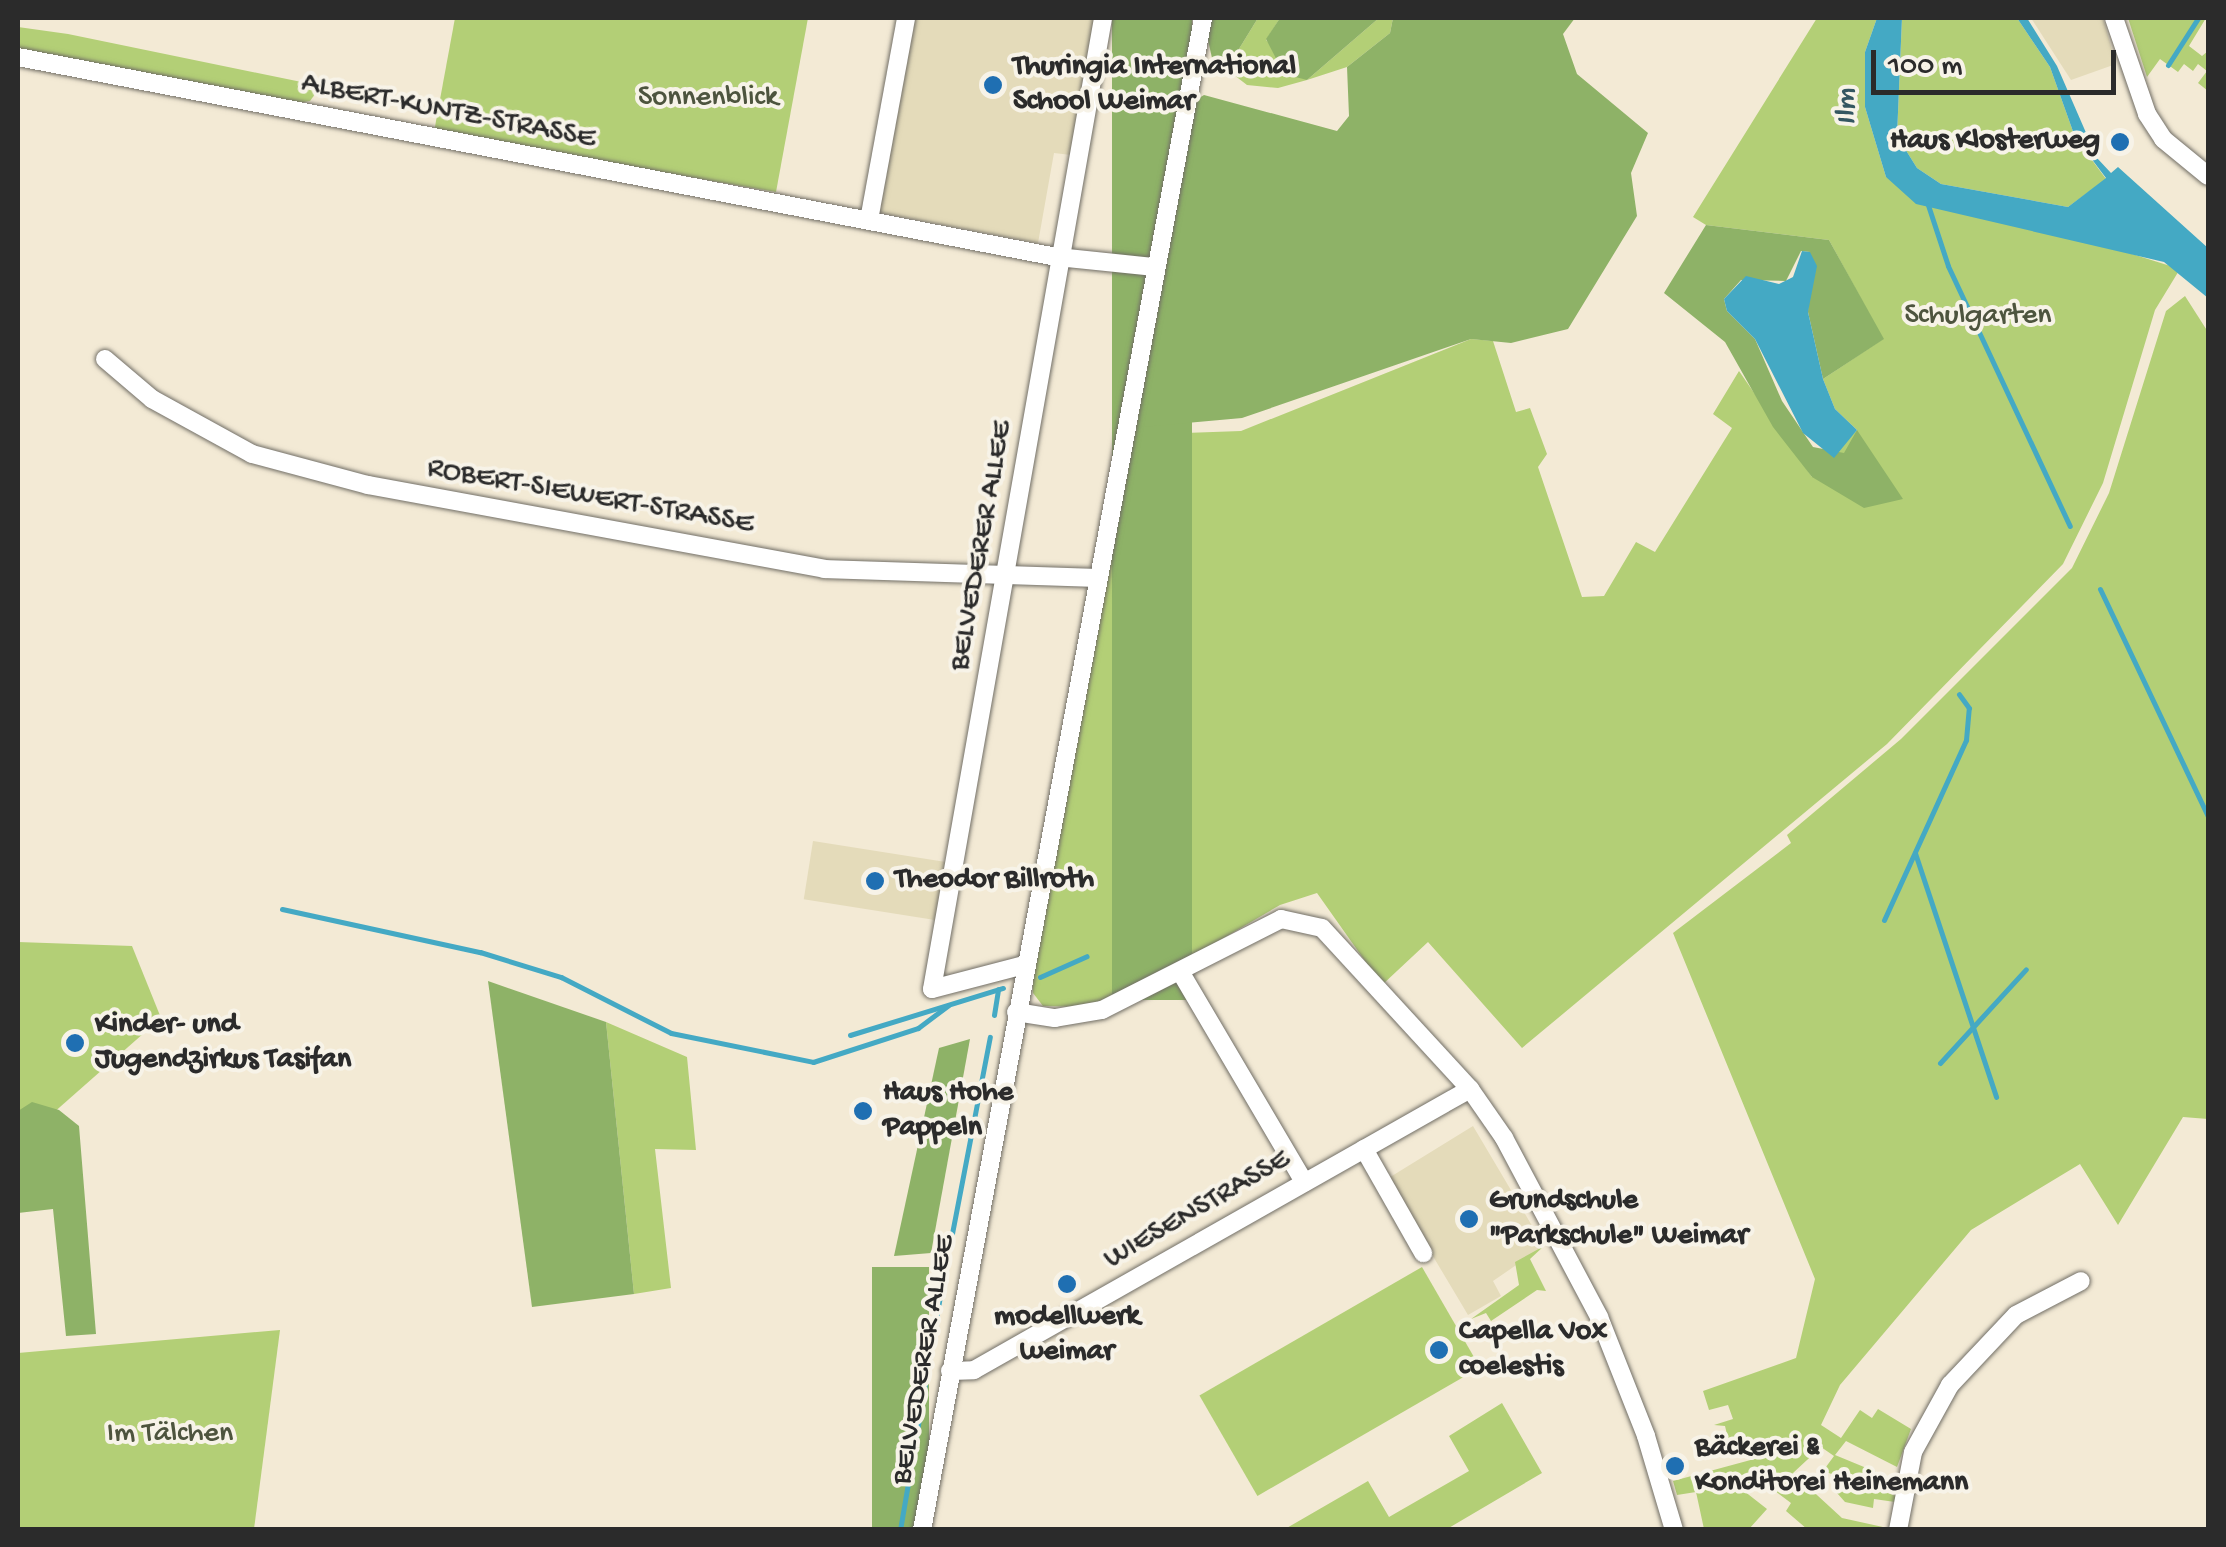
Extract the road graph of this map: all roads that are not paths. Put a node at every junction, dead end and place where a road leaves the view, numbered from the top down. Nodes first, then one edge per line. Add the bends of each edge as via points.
1 (906, 18) edge
2 (1103, 18) edge
3 (1203, 18) edge
4 (2114, 18) edge
5 (18, 57) edge
6 (2208, 176) edge
7 (868, 220) junction
8 (1057, 257) junction
9 (1153, 268) junction
10 (104, 359) dead end
11 (1008, 570) junction
12 (1097, 578) junction
13 (1024, 964) junction
14 (1180, 973) junction
15 (1016, 1012) junction
16 (1470, 1089) junction
17 (1364, 1149) junction
18 (1304, 1182) junction
19 (1423, 1253) dead end
20 (2081, 1281) dead end
21 (950, 1371) junction
22 (922, 1530) edge
23 (1674, 1530) edge
24 (1898, 1530) edge

1 - 7 street
2 - 8 street, BELVEDERER ALLEE
3 - 9 street, BELVEDERER ALLEE
4 - 6 street via 2146,114 2163,140
5 - 7 street, ALBERT-KUNTZ-STRASSE
7 - 8 street, ALBERT-KUNTZ-STRASSE
8 - 9 street, ALBERT-KUNTZ-STRASSE
8 - 11 street, BELVEDERER ALLEE
9 - 12 street, BELVEDERER ALLEE
10 - 11 street, ROBERT-SIEWERT-STRASSE via 152,399 252,454 368,485 824,569
11 - 12 street, ROBERT-SIEWERT-STRASSE
11 - 13 street, BELVEDERER ALLEE via 932,989
12 - 13 street, BELVEDERER ALLEE
13 - 15 street, BELVEDERER ALLEE
14 - 15 street via 1102,1010 1055,1018
14 - 16 street via 1282,919 1314,923
14 - 18 street
15 - 21 street, BELVEDERER ALLEE
16 - 17 street, WIESENSTRASSE
16 - 23 street via 1529,1182 1599,1317
17 - 18 street, WIESENSTRASSE
17 - 19 street
18 - 21 street, WIESENSTRASSE via 974,1370
20 - 24 street via 2016,1315 1950,1385 1913,1452
21 - 22 street, BELVEDERER ALLEE

